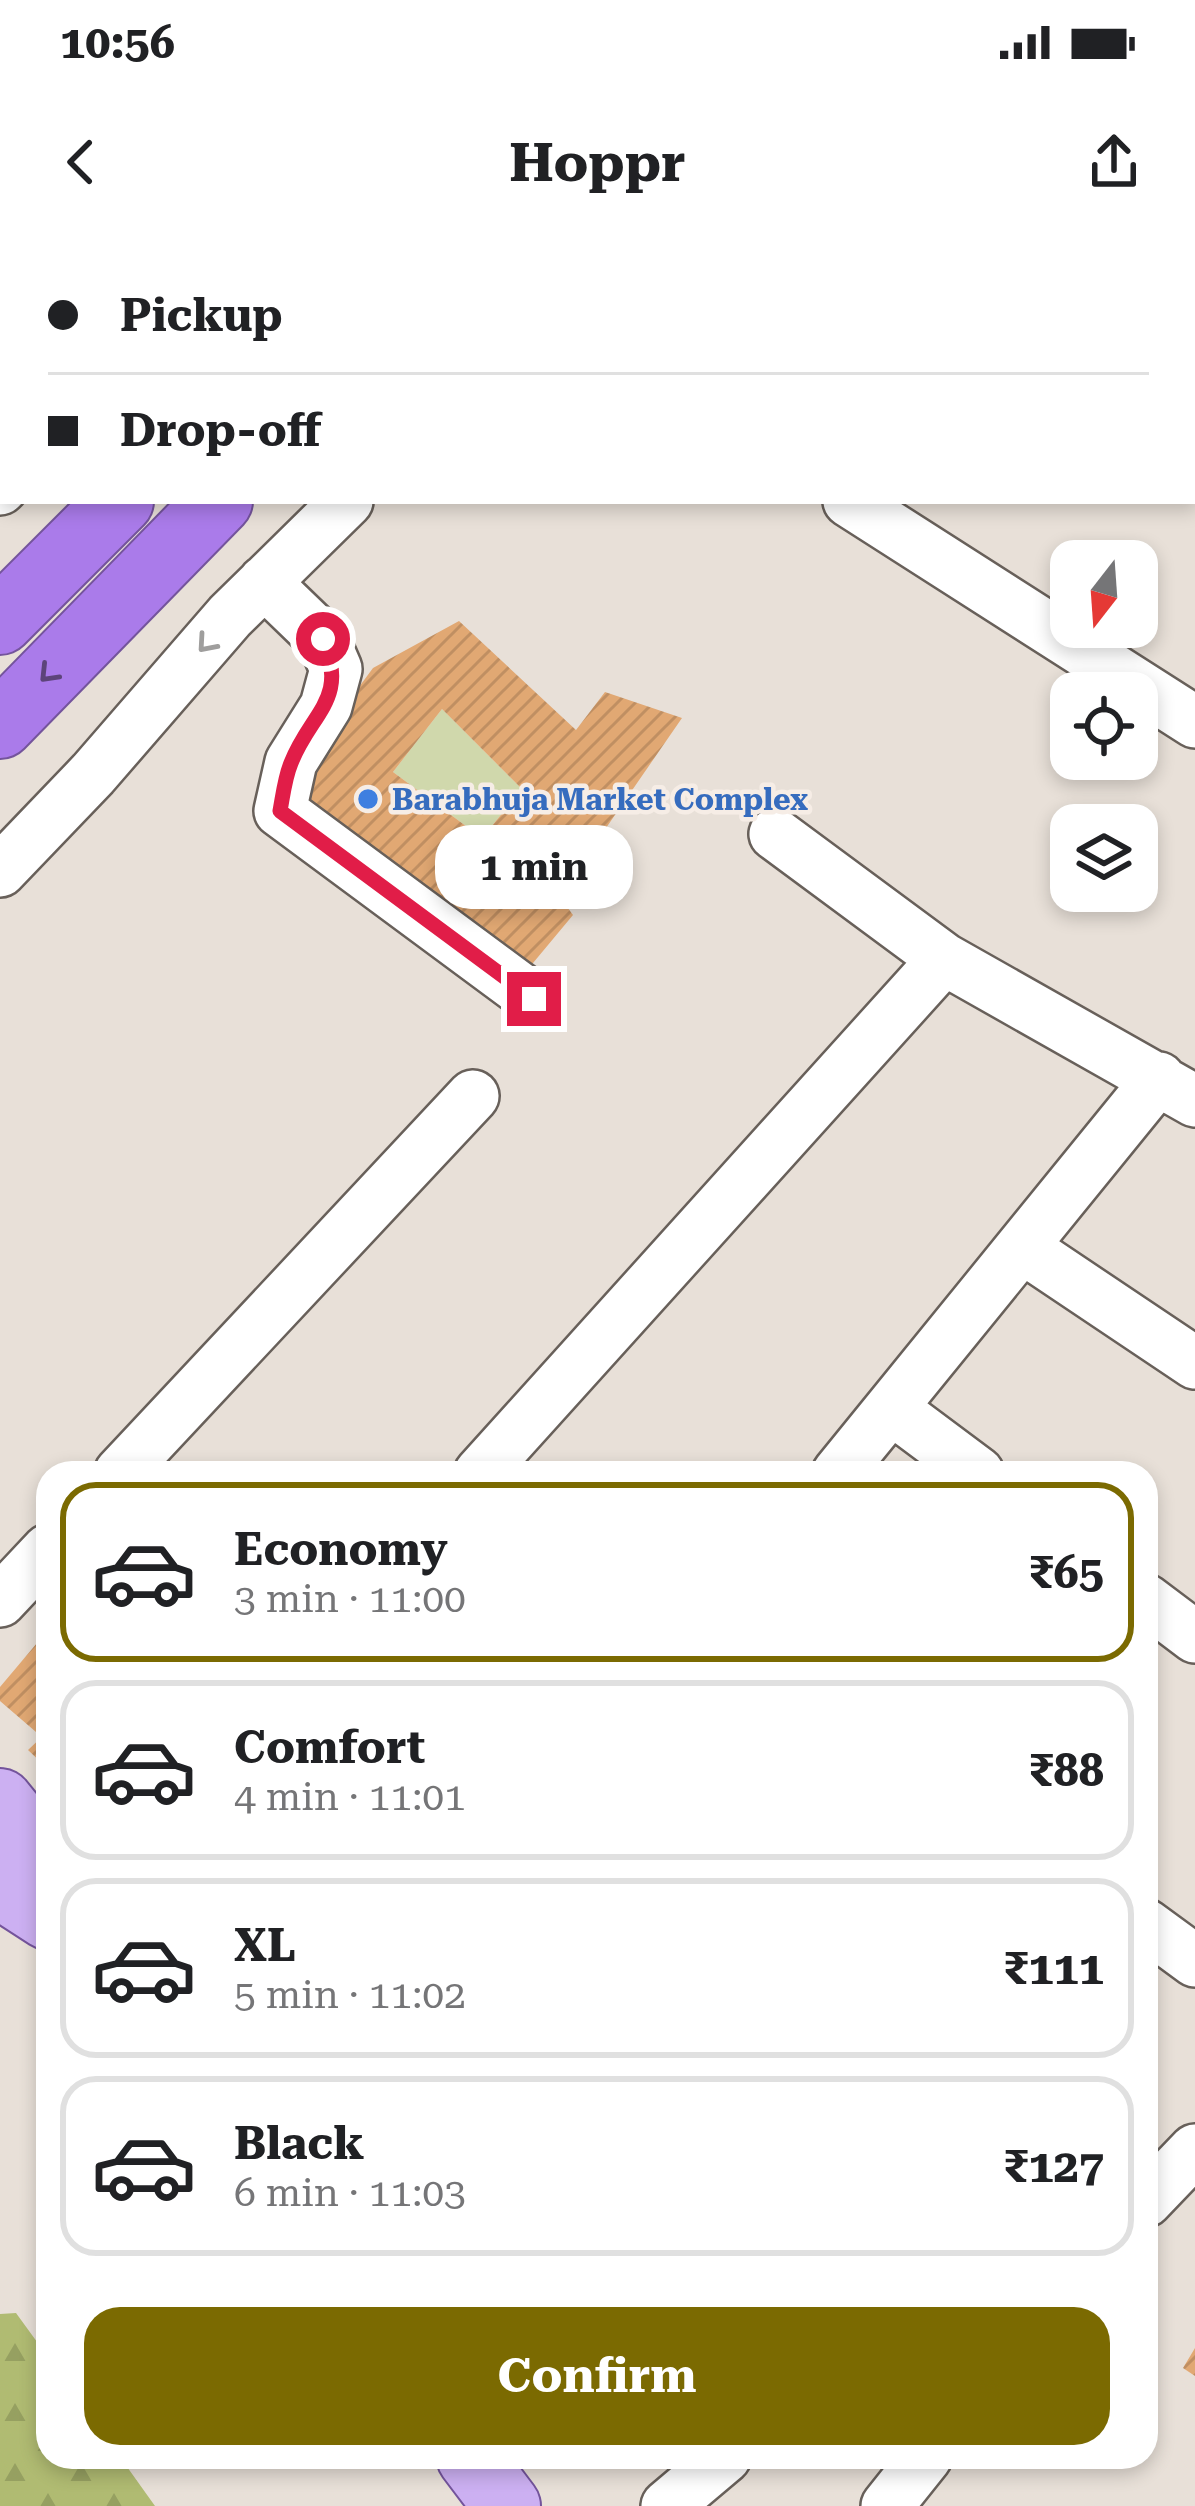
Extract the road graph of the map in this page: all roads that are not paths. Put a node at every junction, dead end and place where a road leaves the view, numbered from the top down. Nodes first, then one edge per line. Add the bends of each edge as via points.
1 (117, 504) edge
2 (216, 504) edge
3 (344, 504) edge
4 (854, 504) edge
5 (264, 582) junction
6 (0, 621) edge
7 (1195, 722) edge
8 (0, 725) edge
9 (775, 835) dead end
10 (1, 869) edge
11 (944, 959) junction
12 (534, 999) dead end
13 (1177, 1089) edge
14 (473, 1096) dead end
15 (1022, 1247) junction
16 (1195, 1363) edge
17 (891, 1408) junction
18 (131, 1461) edge
19 (491, 1461) edge
20 (848, 1461) edge
21 (962, 1461) edge
22 (36, 1563) edge
23 (0, 1601) edge
24 (1158, 1609) edge
25 (1195, 1637) edge
26 (0, 1802) edge
27 (36, 1846) edge
28 (0, 1885) edge
29 (36, 1908) edge
30 (1158, 1934) edge
31 (1195, 1961) edge
32 (1195, 2150) edge
33 (1158, 2188) edge
34 (479, 2469) edge
35 (710, 2469) edge
36 (916, 2469) edge
37 (507, 2506) edge
38 (667, 2506) edge
39 (886, 2506) edge

1 - 6 highway
2 -> 8 highway
3 - 5 street
4 - 7 street
5 -> 10 street
5 - 12 street via 323,639 336,669 326,706 291,762 280,811
9 - 11 street
11 - 13 street
11 - 19 street
13 - 15 street
14 - 18 street
15 - 16 street
15 - 17 street
17 - 20 street
17 - 21 street
22 - 23 street
24 - 25 street
26 - 27 main road
28 - 29 main road
30 - 31 street
32 - 33 street
34 - 37 main road
35 - 38 street
36 - 39 street

